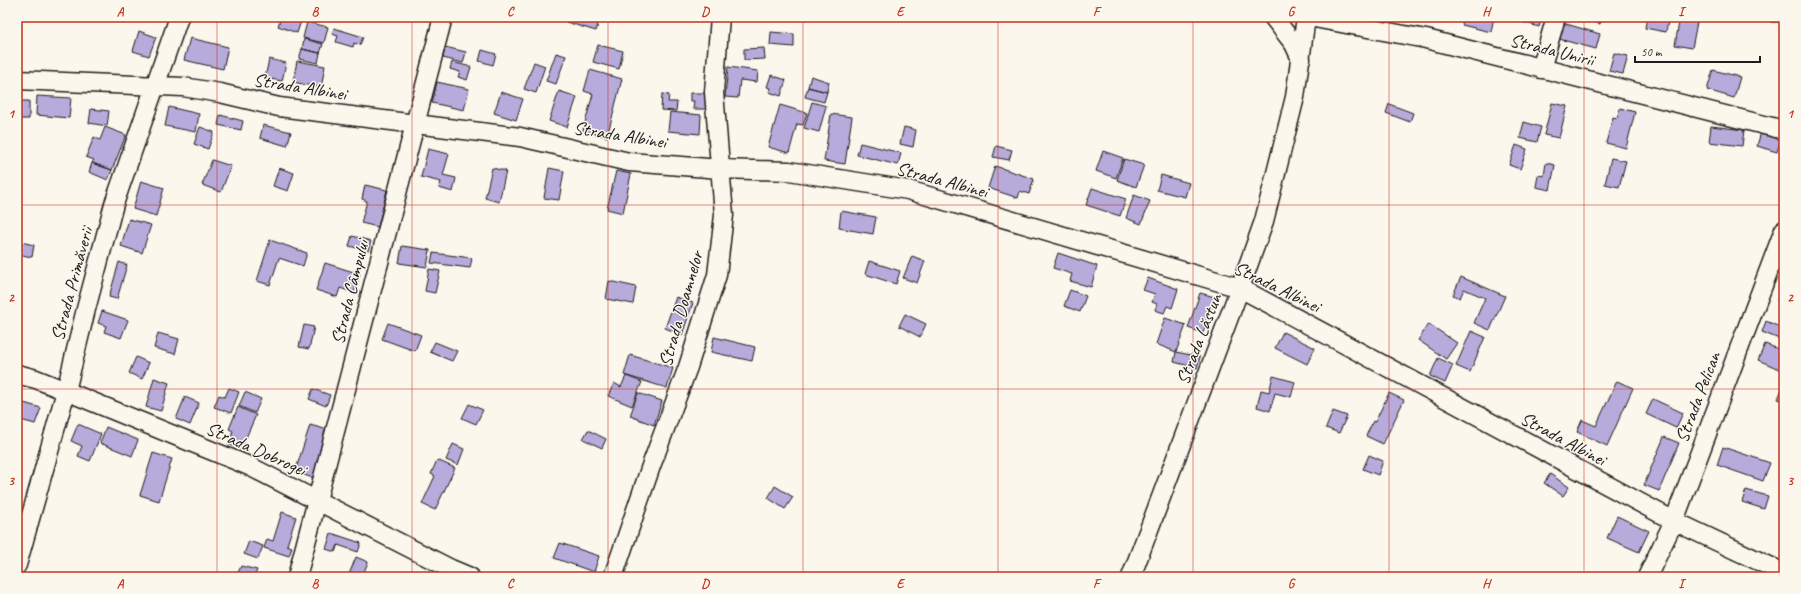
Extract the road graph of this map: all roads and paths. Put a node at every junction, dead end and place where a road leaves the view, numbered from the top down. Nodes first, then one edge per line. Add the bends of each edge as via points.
1 (178, 17) edge
2 (443, 17) edge
3 (720, 17) edge
4 (1273, 17) edge
5 (1308, 17) edge
6 (1556, 17) edge
7 (1301, 60) junction
8 (1541, 68) junction
9 (17, 80) edge
10 (155, 86) junction
11 (414, 124) junction
12 (1784, 130) edge
13 (721, 168) junction
14 (1784, 230) edge
15 (1240, 288) junction
16 (17, 374) edge
17 (66, 391) junction
18 (318, 500) junction
19 (1674, 522) junction
20 (17, 565) edge
21 (1784, 573) edge
22 (297, 577) edge
23 (470, 577) edge
24 (613, 577) edge
25 (1131, 577) edge
26 (1647, 577) edge

1 - 10 street, Strada Primăverii
2 - 11 street, Strada Câmpului
3 - 13 street, Strada Doamnelor via 714,92
4 - 7 street via 1294,44
5 - 7 street, Strada Lăstun
5 - 8 street, Strada Unirii via 1426,39
6 - 8 street
7 - 15 street, Strada Lăstun via 1295,97 1264,222
8 - 12 street, Strada Unirii
9 - 10 street, Strada Albinei
10 - 11 street, Strada Albinei via 183,87 279,107
10 - 17 street, Strada Primăverii via 114,204
11 - 13 street, Strada Albinei via 520,137 629,162
11 - 18 street, Strada Câmpului
13 - 15 street, Strada Albinei via 789,171 908,190
13 - 24 street, Strada Doamnelor via 724,215 717,275 688,367
14 - 19 street, Strada Pelican
15 - 19 street, Strada Albinei
15 - 25 street, Strada Lăstun
16 - 17 street, Strada Dobrogei
17 - 18 street, Strada Dobrogei via 249,466
17 - 20 street, Strada Primăverii
18 - 22 street, Strada Câmpului
18 - 23 street, Strada Dobrogei
19 - 21 street, Strada Albinei
19 - 26 street, Strada Pelican

